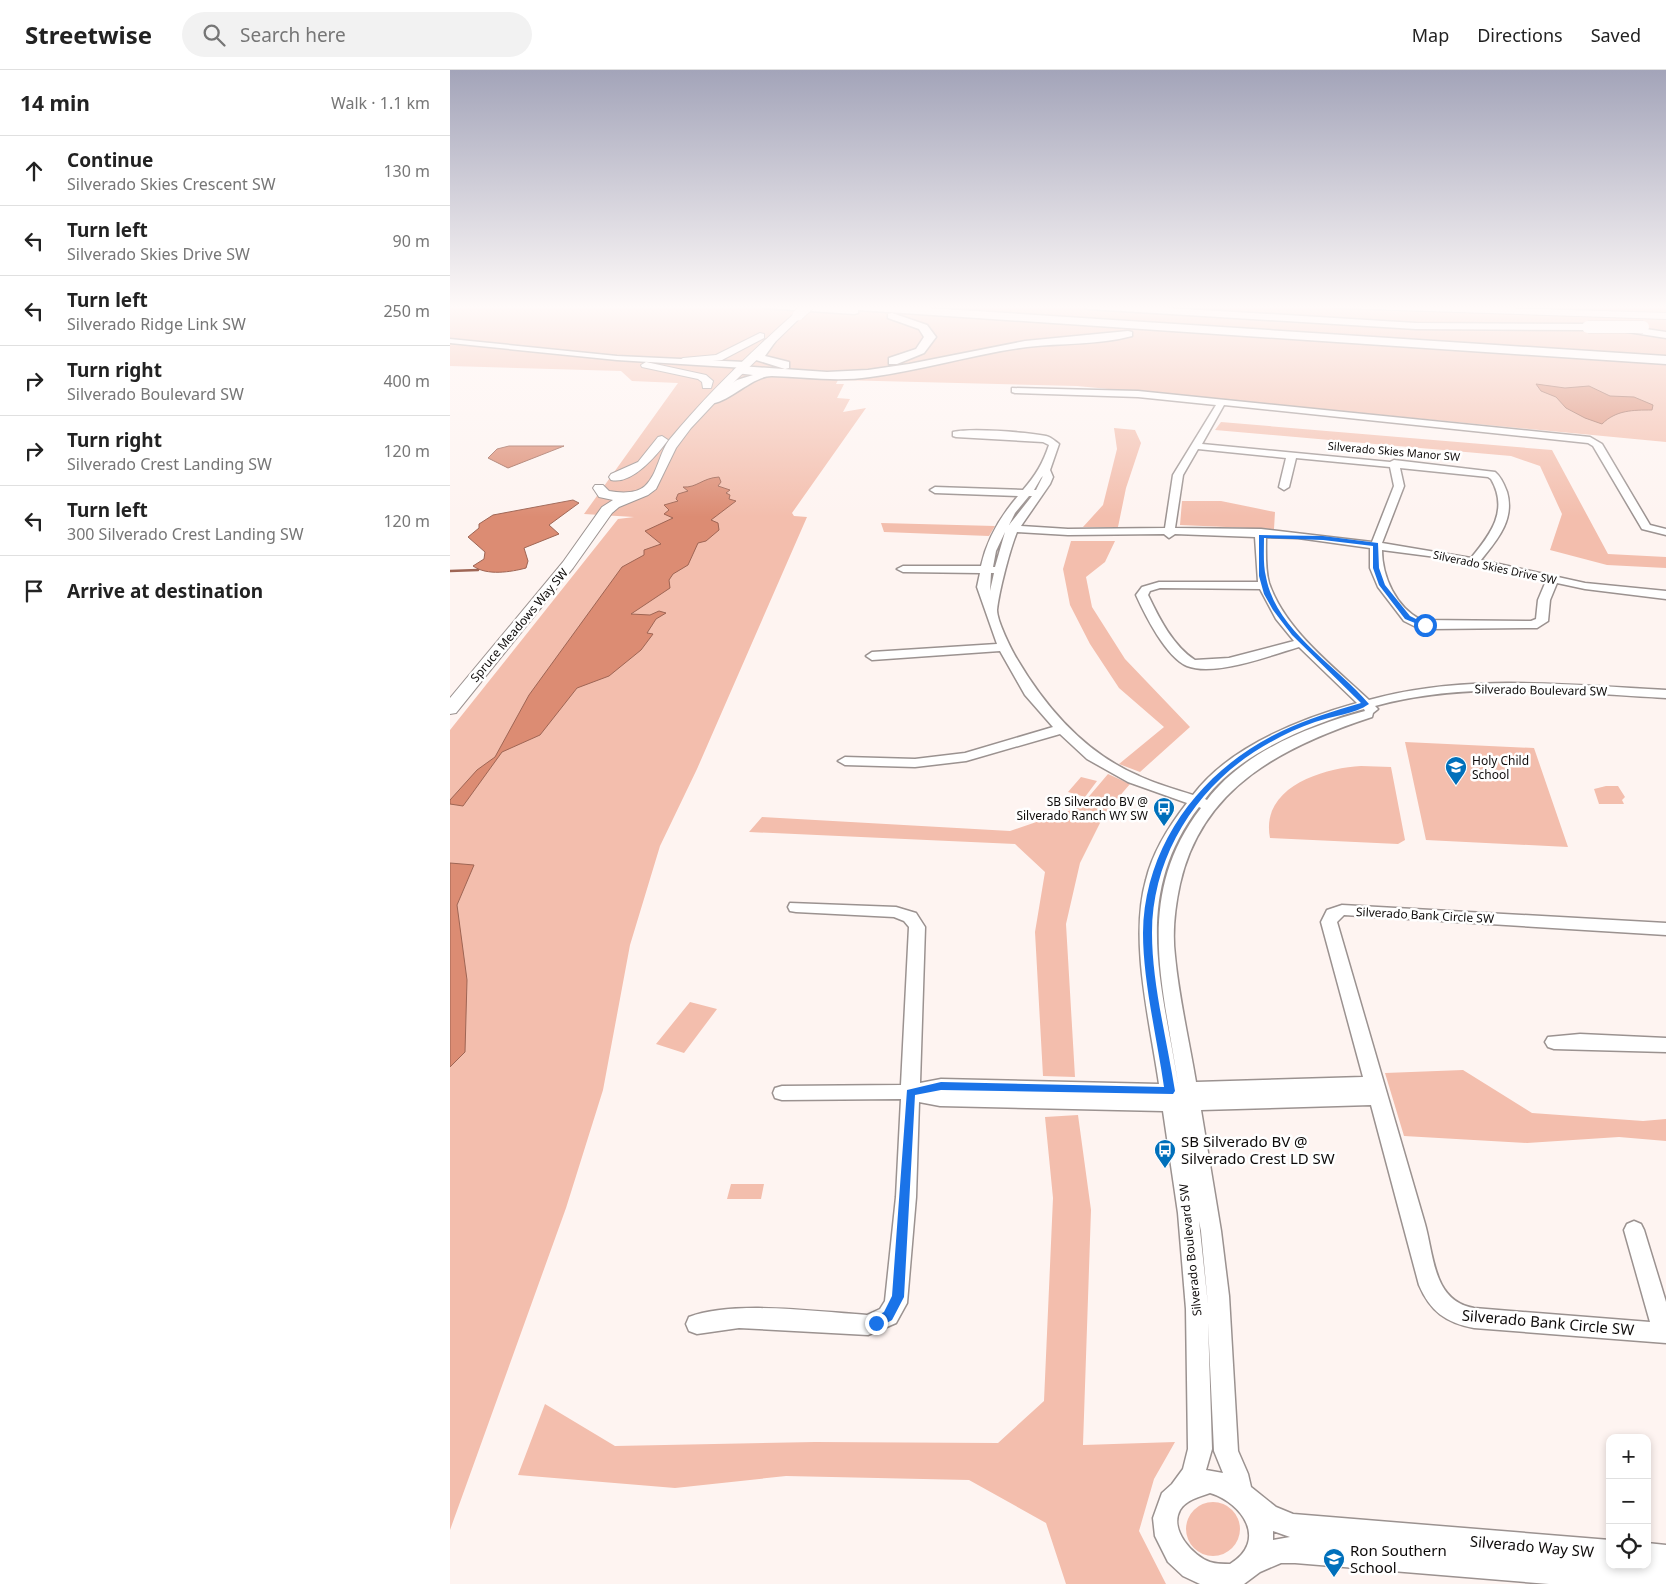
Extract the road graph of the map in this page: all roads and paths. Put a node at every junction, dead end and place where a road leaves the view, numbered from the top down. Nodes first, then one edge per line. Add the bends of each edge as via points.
1 (696, 376) edge
2 (723, 376) edge
3 (729, 376) edge
4 (766, 376) edge
5 (821, 376) edge
6 (834, 376) edge
7 (704, 389) joint
8 (1015, 390) dead end
9 (712, 400) junction
10 (1222, 402) junction
11 (684, 411) dead end
12 (956, 434) dead end
13 (1195, 446) junction
14 (1292, 454) junction
15 (1394, 463) junction
16 (1045, 470) junction
17 (615, 478) junction
18 (1284, 487) dead end
19 (599, 488) junction
20 (648, 489) junction
21 (935, 490) dead end
22 (1026, 493) junction
23 (1040, 493) junction
24 (999, 530) junction
25 (1013, 531) junction
26 (1666, 532) edge
27 (1169, 533) junction
28 (1261, 534) junction
29 (586, 540) junction
30 (1376, 545) junction
31 (1475, 561) junction
32 (904, 569) dead end
33 (985, 570) junction
34 (1000, 570) junction
35 (1553, 579) junction
36 (1265, 586) junction
37 (1666, 595) edge
38 (992, 609) junction
39 (1303, 642) junction
40 (1004, 647) junction
41 (872, 656) dead end
42 (1666, 694) edge
43 (1666, 702) edge
44 (450, 708) edge
45 (1369, 708) junction
46 (1062, 729) junction
47 (845, 761) dead end
48 (1202, 803) junction
49 (796, 907) dead end
50 (1666, 929) edge
51 (1554, 1042) dead end
52 (1666, 1045) edge
53 (1375, 1091) junction
54 (910, 1092) junction
55 (782, 1093) dead end
56 (1171, 1097) junction
57 (1190, 1097) junction
58 (1634, 1230) dead end
59 (696, 1324) dead end
60 (1665, 1333) edge
61 (1182, 1490) junction
62 (1245, 1497) junction
63 (1606, 1553) edge
64 (1651, 1556) edge
65 (1666, 1558) edge
66 (1242, 1573) edge
67 (1189, 1576) edge
68 (1666, 1581) edge

1 - 7 main road via 708,381
2 - 7 main road
3 - 9 main road
4 - 9 highway via 746,380
5 - 6 highway
8 - 10 street via 1138,394
9 - 20 main road via 667,450
10 - 13 street
10 - 26 street via 1590,440 1597,444 1644,524 1652,530
11 - 17 main road via 648,460
12 - 16 street via 1050,441 1054,445
13 - 14 street, Silverado Skies Manor SW
13 - 27 street via 1178,475
14 - 15 street, Silverado Skies Manor SW
14 - 18 street
15 - 30 street via 1398,476 1397,494
15 - 31 street, Silverado Skies Manor SW via 1480,471 1494,476 1504,496 1504,515 1495,536
16 - 22 street
16 - 23 street via 1048,477
17 - 19 main road
17 - 20 main road via 644,476 652,482
19 - 20 main road via 604,494 617,497
19 - 29 main road, Spruce Meadows Way SW
20 - 29 main road, Spruce Meadows Way SW via 614,504
21 - 22 street
22 - 23 street
22 - 24 street
23 - 25 street
24 - 25 street, Silverado Skies Drive SW
24 - 33 street
25 - 27 street, Silverado Skies Drive SW via 1076,537
25 - 34 street via 1006,544
27 - 28 street, Silverado Skies Drive SW
28 - 30 street, Silverado Skies Drive SW
28 - 36 street
29 - 44 main road, Spruce Meadows Way SW
30 - 31 street, Silverado Skies Drive SW
30 - 35 street via 1376,568 1382,585 1408,618 1425,625 1539,623
31 - 35 street, Silverado Skies Drive SW
32 - 33 street
33 - 34 street
33 - 38 street via 984,587
34 - 38 street
35 - 37 street, Silverado Skies Drive SW via 1615,591
36 - 39 street via 1281,618
36 - 39 street via 1158,585 1146,588 1142,595 1162,632 1192,664 1210,666
38 - 40 street
39 - 45 street
40 - 41 street
40 - 46 street via 1030,692
42 - 45 street, Silverado Boulevard SW via 1476,688 1418,694
43 - 45 street, Silverado Boulevard SW via 1500,696
45 - 48 street, Silverado Boulevard SW via 1312,720 1264,744 1217,776
46 - 47 street via 966,757 915,763
46 - 48 street via 1092,756 1119,773
48 - 56 street, Silverado Boulevard SW via 1179,822 1160,860 1148,914 1149,956
48 - 57 street, Silverado Boulevard SW via 1173,871 1165,910 1166,954
49 - 54 street via 896,912 915,922
50 - 53 street, Silverado Bank Circle SW via 1342,910 1333,914 1329,922
51 - 52 street
53 - 57 street
53 - 60 street, Silverado Bank Circle SW via 1432,1290 1444,1306 1453,1313 1474,1318
54 - 55 street
54 - 56 street via 940,1099
54 - 59 street via 898,1297 888,1316 868,1325 739,1318
56 - 57 street
56 - 61 street, Silverado Boulevard SW via 1188,1213 1198,1345 1200,1449 1193,1475
57 - 62 street, Silverado Boulevard SW via 1216,1278 1226,1451
58 - 60 street
61 - 62 street via 1195,1483 1210,1481 1225,1484
61 - 67 street via 1172,1500 1166,1515 1165,1532 1169,1548
62 - 63 street, Silverado Way SW via 1268,1517 1293,1526
62 - 66 street via 1258,1517 1262,1534 1259,1549
64 - 65 street
66 - 67 street via 1225,1579 1208,1579 1192,1573
66 - 68 street, Silverado Way SW via 1280,1550 1295,1550

